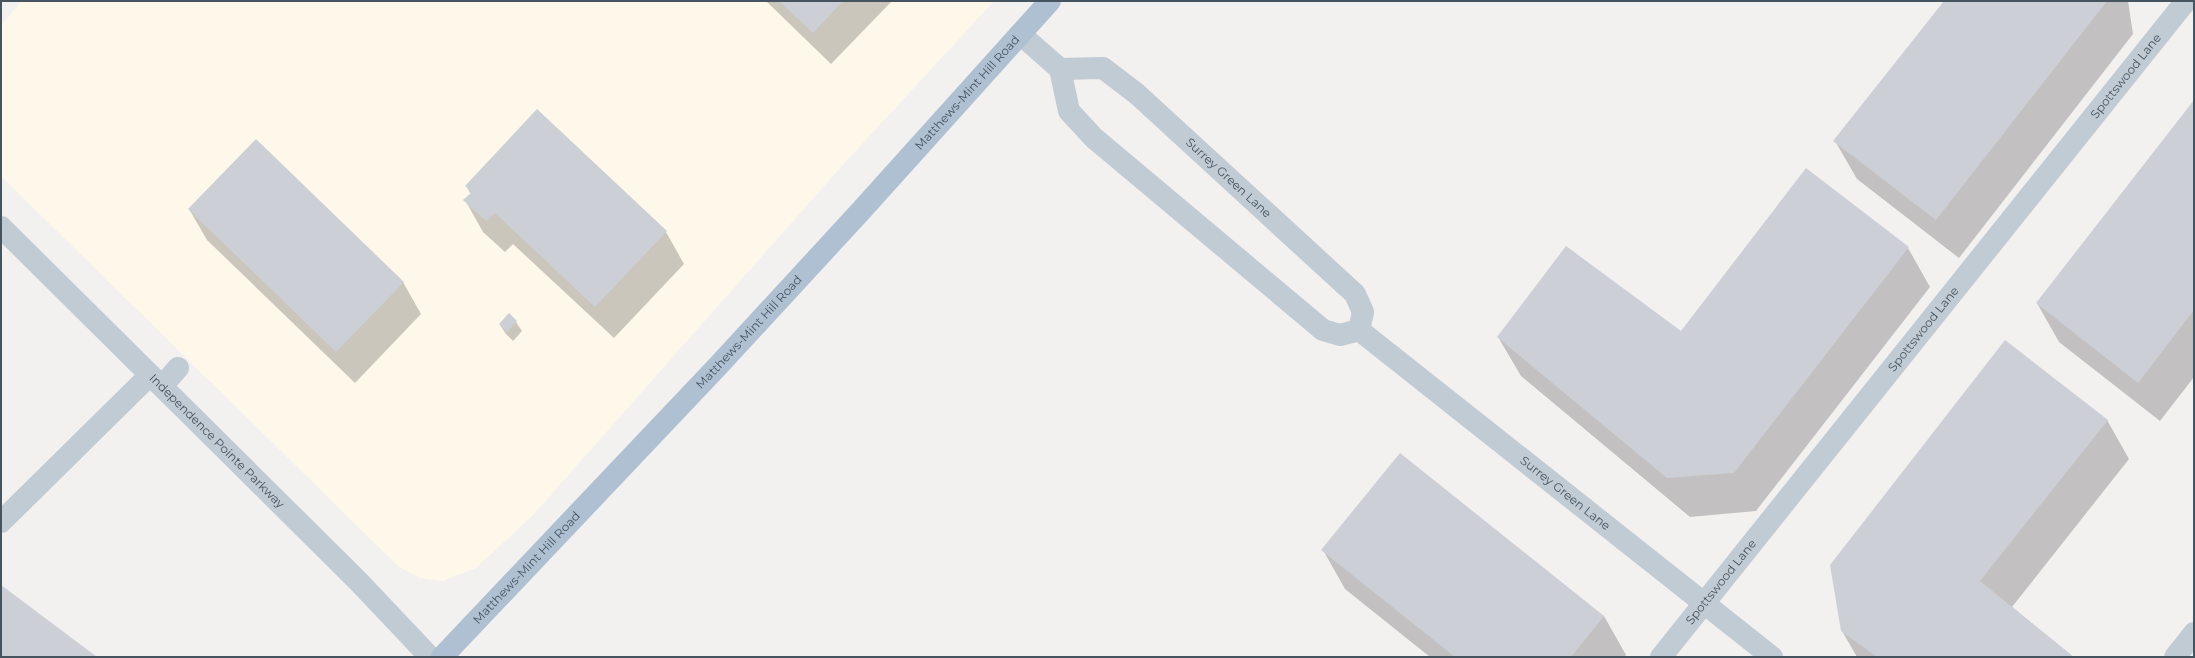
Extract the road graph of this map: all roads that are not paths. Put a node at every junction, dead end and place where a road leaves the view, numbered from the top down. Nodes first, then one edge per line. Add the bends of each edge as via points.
1 (1050, 1) edge
2 (2186, 1) edge
3 (1020, 34) junction
4 (1060, 69) junction
5 (1, 227) edge
6 (1359, 330) junction
7 (178, 368) dead end
8 (156, 380) junction
9 (1, 522) edge
10 (1704, 603) junction
11 (2194, 633) edge
12 (430, 657) edge
13 (442, 657) edge
14 (1661, 657) edge
15 (1772, 657) edge
16 (2175, 657) edge

1 - 3 main road, Matthews-Mint Hill Road
2 - 10 street, Spottswood Lane
3 - 4 street
3 - 13 main road, Matthews-Mint Hill Road via 722,361
4 - 6 street via 1069,111 1094,138 1323,330 1340,335
4 - 6 street, Surrey Green Lane via 1103,68 1137,94 1355,294 1363,312
5 - 8 street, Independence Pointe Parkway
6 - 10 street, Surrey Green Lane
7 - 8 street
8 - 9 street
8 - 12 street, Independence Pointe Parkway via 358,581
10 - 14 street, Spottswood Lane
10 - 15 street, Surrey Green Lane
11 - 16 street

